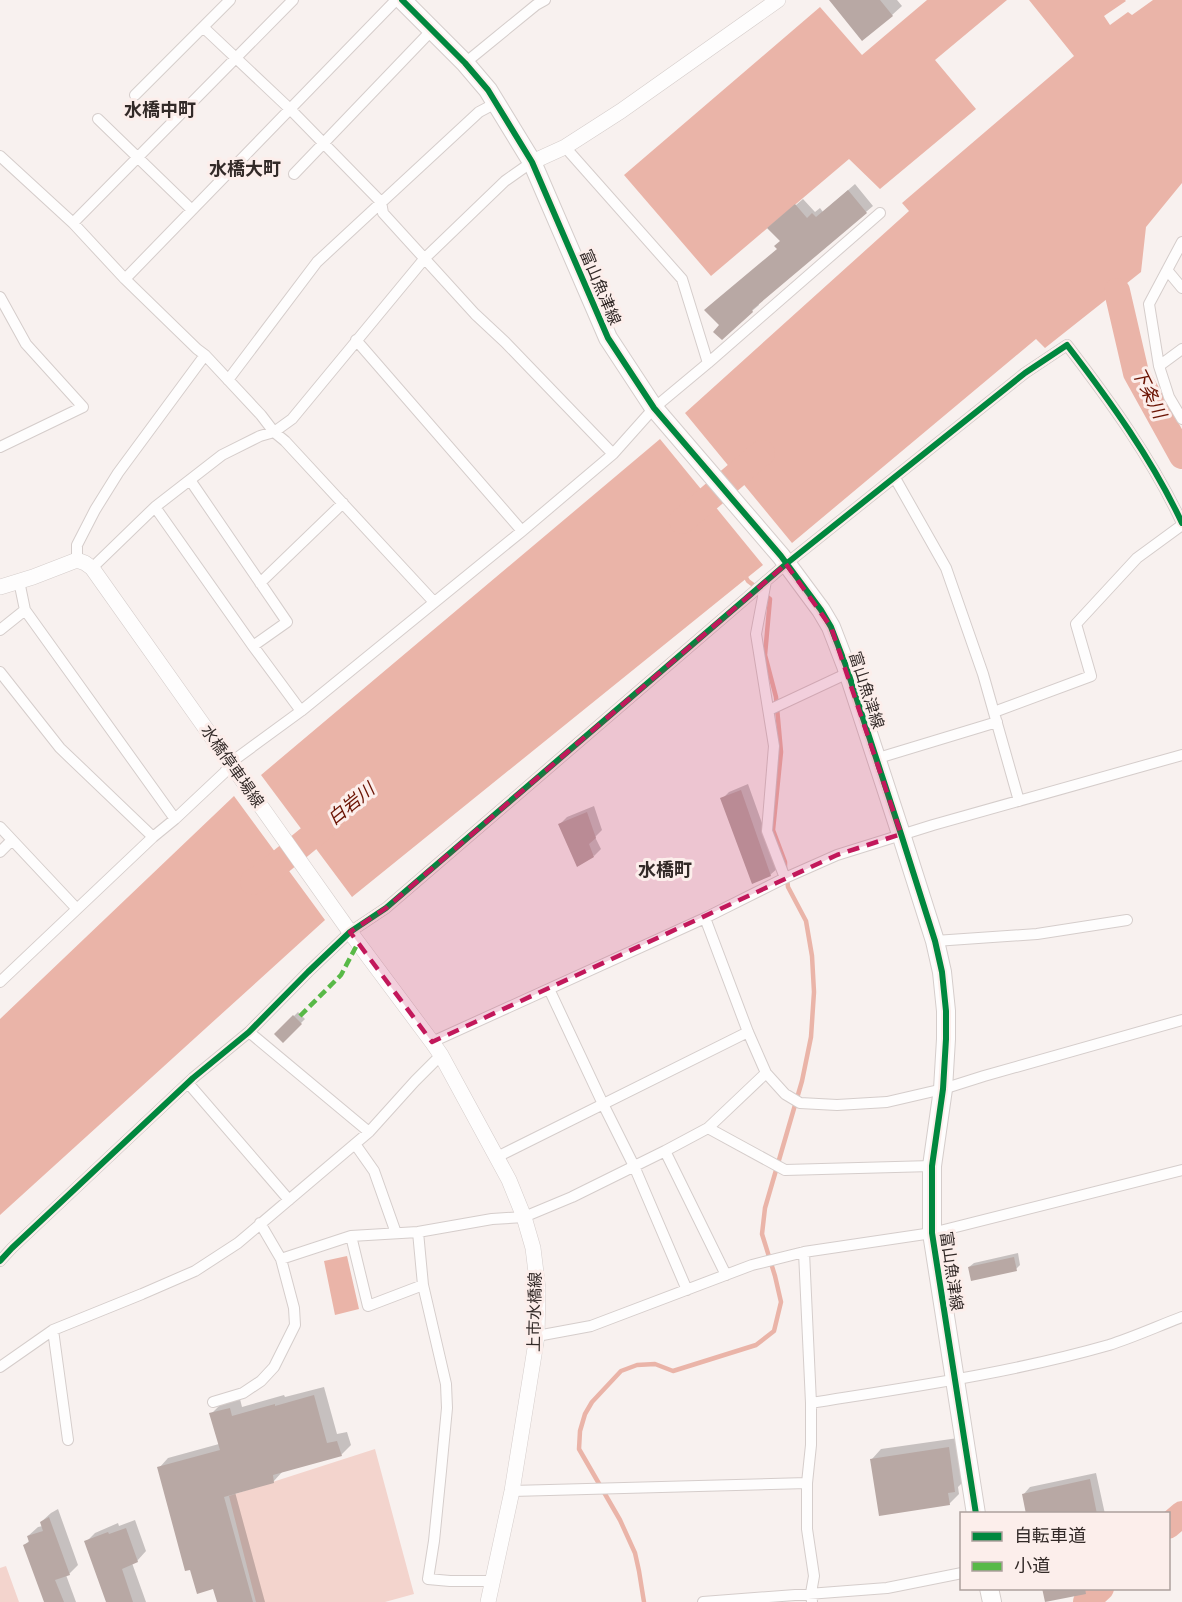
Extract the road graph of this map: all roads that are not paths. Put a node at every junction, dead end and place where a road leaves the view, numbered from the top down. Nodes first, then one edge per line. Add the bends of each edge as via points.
1 (230, 0) edge
2 (292, 0) edge
3 (396, 0) edge
4 (402, 0) edge
5 (544, 0) edge
6 (778, 0) edge
7 (203, 27) junction
8 (432, 30) junction
9 (236, 58) junction
10 (465, 63) junction
11 (135, 95) dead end
12 (496, 103) junction
13 (291, 110) junction
14 (98, 119) dead end
15 (323, 143) junction
16 (565, 147) junction
17 (0, 156) edge
18 (137, 158) junction
19 (532, 162) junction
20 (294, 174) dead end
21 (381, 202) junction
22 (192, 210) junction
23 (880, 213) dead end
24 (73, 223) junction
25 (1182, 242) edge
26 (425, 258) junction
27 (1167, 270) junction
28 (125, 279) junction
29 (1182, 288) edge
30 (0, 297) edge
31 (356, 340) junction
32 (1182, 349) edge
33 (205, 355) junction
34 (708, 363) junction
35 (1159, 366) junction
36 (228, 380) junction
37 (659, 414) junction
38 (1182, 419) edge
39 (274, 432) junction
40 (0, 447) edge
41 (614, 454) junction
42 (895, 478) junction
43 (190, 480) junction
44 (343, 503) junction
45 (155, 507) junction
46 (1182, 524) edge
47 (522, 531) junction
48 (77, 560) junction
49 (784, 560) junction
50 (92, 568) junction
51 (19, 581) junction
52 (766, 581) junction
53 (260, 583) junction
54 (0, 586) edge
55 (434, 602) junction
56 (25, 610) junction
57 (0, 630) edge
58 (253, 646) junction
59 (0, 672) edge
60 (848, 673) junction
61 (769, 710) junction
62 (301, 711) junction
63 (995, 717) junction
64 (1182, 755) edge
65 (875, 759) junction
66 (231, 763) junction
67 (1019, 801) junction
68 (175, 819) junction
69 (0, 827) edge
70 (901, 834) junction
71 (153, 837) junction
72 (12, 840) junction
73 (0, 852) edge
74 (785, 878) junction
75 (77, 909) junction
76 (705, 918) junction
77 (1127, 920) dead end
78 (347, 927) junction
79 (935, 941) junction
80 (0, 982) edge
81 (549, 989) junction
82 (1182, 1020) edge
83 (249, 1032) junction
84 (748, 1032) junction
85 (436, 1048) junction
86 (766, 1072) junction
87 (188, 1083) junction
88 (943, 1089) junction
89 (603, 1104) junction
90 (708, 1128) junction
91 (369, 1132) junction
92 (355, 1144) junction
93 (664, 1151) junction
94 (497, 1157) junction
95 (634, 1166) junction
96 (932, 1166) junction
97 (1182, 1170) edge
98 (289, 1200) junction
99 (524, 1217) junction
100 (260, 1223) junction
101 (418, 1232) junction
102 (396, 1233) junction
103 (932, 1233) junction
104 (351, 1236) junction
105 (804, 1252) junction
106 (281, 1259) junction
107 (0, 1261) edge
108 (726, 1275) junction
109 (423, 1285) junction
110 (687, 1290) junction
111 (1182, 1317) edge
112 (53, 1330) junction
113 (537, 1336) junction
114 (0, 1366) edge
115 (954, 1380) junction
116 (213, 1402) dead end
117 (811, 1403) junction
118 (68, 1440) dead end
119 (807, 1483) junction
120 (512, 1491) junction
121 (976, 1512) edge
122 (960, 1573) edge
123 (491, 1581) junction
124 (811, 1598) edge
125 (488, 1602) edge
126 (703, 1602) edge

1 - 7 street
2 - 9 street
3 - 13 street
4 - 8 main road, 富山魚津線
5 - 10 street
6 - 16 main road
7 - 9 street
7 - 11 street
8 - 10 main road, 富山魚津線
8 - 15 street
9 - 13 street
9 - 18 street
10 - 12 main road, 富山魚津線
12 - 19 main road, 富山魚津線
12 - 21 street via 479,112
13 - 15 street
13 - 22 street
14 - 18 street
15 - 20 street
15 - 21 street
16 - 19 main road
16 - 34 street via 682,279
17 - 24 street
18 - 22 street
18 - 24 street
19 - 26 street via 505,181
19 - 37 main road, 富山魚津線 via 608,338
21 - 26 street via 383,213
21 - 36 street via 317,262
22 - 28 street
23 - 34 street
24 - 28 street
25 - 27 street
26 - 31 street
26 - 41 street
27 - 29 street
27 - 35 street via 1149,304
28 - 33 street
30 - 40 street via 26,345 83,407
31 - 39 street via 292,419
31 - 47 street
32 - 35 street
33 - 36 street
33 - 48 street via 118,473 77,545
34 - 37 street
35 - 38 street via 1169,397
36 - 39 street
37 - 41 street
37 - 49 main road, 富山魚津線
39 - 43 street via 222,455
39 - 44 street
41 - 47 street
42 - 46 street via 1067,345 1108,399 1169,495
42 - 49 street
42 - 63 street via 946,568
43 - 45 street
43 - 53 street
44 - 53 street
44 - 55 street
45 - 50 street
45 - 58 street
46 - 63 street via 1137,558 1076,624 1091,676
47 - 55 street
48 - 50 main road, 水橋停車場線
48 - 51 main road
49 - 52 street
49 - 60 main road, 富山魚津線 via 831,627
50 - 66 main road, 水橋停車場線
51 - 54 main road
51 - 56 street
52 - 61 street via 756,633
52 - 78 street via 386,908
53 - 58 street via 287,622
55 - 62 street
56 - 57 street
56 - 68 street
58 - 62 street
59 - 71 street via 60,748
60 - 61 street
60 - 65 main road, 富山魚津線
61 - 74 street via 774,746 766,831
62 - 66 street
63 - 65 street
63 - 67 street
64 - 67 street
65 - 70 main road, 富山魚津線
66 - 68 street
66 - 78 main road, 水橋停車場線
67 - 70 street
68 - 71 street
69 - 72 street
70 - 74 street via 837,855
70 - 79 main road, 富山魚津線
71 - 75 street
72 - 73 street
72 - 75 street
74 - 76 street
75 - 80 street
76 - 81 street
76 - 84 street
77 - 79 street via 1037,934
78 - 83 street
78 - 85 main road, 水橋停車場線
79 - 88 main road, 富山魚津線 via 946,1011
81 - 85 street
81 - 89 street
82 - 88 street
83 - 87 street
83 - 91 street
84 - 86 street
84 - 89 street
85 - 91 street via 415,1081
85 - 94 main road, 上市水橋線
86 - 88 street via 785,1094 800,1103 837,1106 887,1102
86 - 90 street
87 - 98 street
87 - 107 street
88 - 96 main road, 富山魚津線
89 - 94 street
89 - 95 street
90 - 93 street
90 - 96 street via 785,1170
91 - 92 street
92 - 98 street
92 - 102 street via 374,1171
93 - 95 street
93 - 108 street
94 - 99 main road, 上市水橋線
95 - 99 street
95 - 110 street
96 - 103 main road, 富山魚津線
97 - 103 street
98 - 100 street
99 - 101 street
99 - 113 main road, 上市水橋線 via 538,1289
100 - 106 street
100 - 112 street via 238,1243 195,1271
101 - 102 street
101 - 109 street
102 - 104 street
103 - 105 street
103 - 115 main road, 富山魚津線
104 - 106 street
104 - 109 street via 368,1306
105 - 108 street
105 - 117 street
106 - 116 street via 295,1325 274,1367 261,1381 243,1393
108 - 110 street
109 - 123 street via 447,1392 428,1579
110 - 113 street via 591,1326
111 - 115 street via 1111,1344 1038,1364
112 - 114 street
112 - 118 street
113 - 120 main road, 上市水橋線
115 - 117 street
115 - 121 main road, 富山魚津線
117 - 119 street
119 - 120 street
119 - 124 street via 807,1529 814,1576
120 - 123 main road, 上市水橋線
122 - 124 street
123 - 125 main road, 上市水橋線
124 - 126 street

